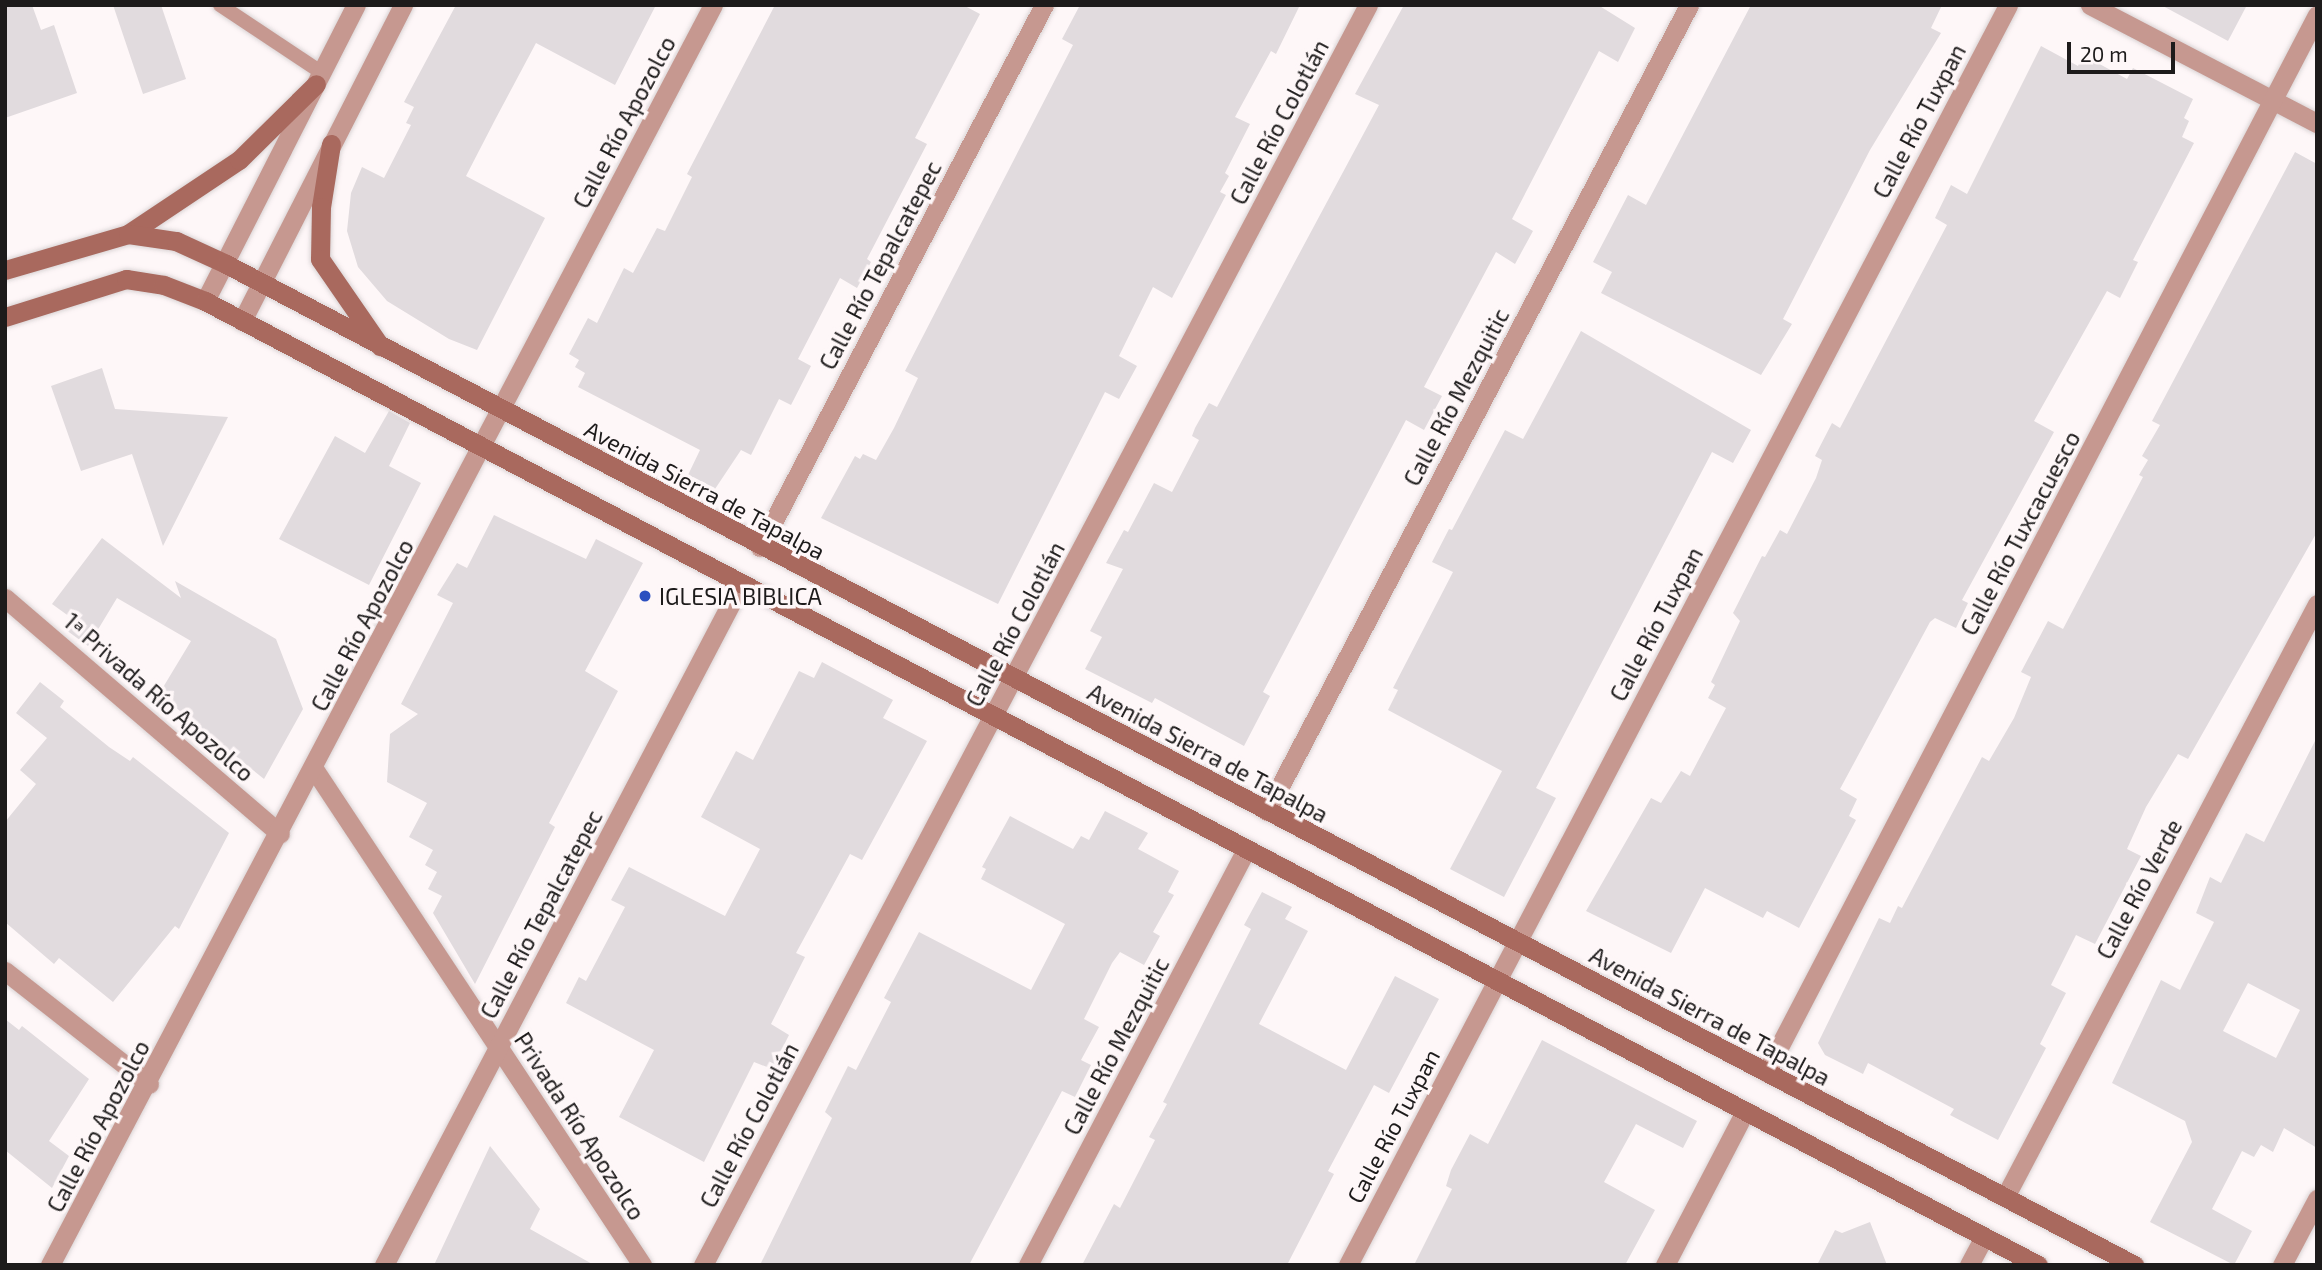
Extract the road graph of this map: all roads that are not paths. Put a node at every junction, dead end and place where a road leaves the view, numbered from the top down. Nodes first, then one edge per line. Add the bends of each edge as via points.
1 (220, 5) edge
2 (356, 5) edge
3 (403, 5) edge
4 (713, 5) edge
5 (1044, 5) edge
6 (1368, 5) edge
7 (1689, 5) edge
8 (2008, 5) edge
9 (2090, 5) edge
10 (2317, 15) edge
11 (319, 78) junction
12 (2274, 100) junction
13 (2317, 123) edge
14 (331, 144) junction
15 (128, 234) junction
16 (226, 264) junction
17 (5, 270) edge
18 (260, 283) junction
19 (205, 301) junction
20 (5, 317) edge
21 (242, 321) junction
22 (383, 349) junction
23 (501, 411) junction
24 (481, 449) junction
25 (760, 547) junction
26 (740, 586) junction
27 (5, 598) edge
28 (2317, 604) edge
29 (1013, 679) junction
30 (993, 718) junction
31 (314, 769) junction
32 (1267, 811) junction
33 (280, 834) junction
34 (1246, 850) junction
35 (1517, 942) junction
36 (5, 971) edge
37 (1496, 981) junction
38 (499, 1048) junction
39 (1766, 1072) junction
40 (149, 1084) junction
41 (1744, 1113) junction
42 (2005, 1197) junction
43 (2317, 1199) edge
44 (1984, 1237) junction
45 (50, 1265) edge
46 (384, 1265) edge
47 (642, 1265) edge
48 (702, 1265) edge
49 (1028, 1265) edge
50 (1348, 1265) edge
51 (1665, 1265) edge
52 (1969, 1265) edge
53 (2038, 1265) edge
54 (2134, 1265) edge
55 (2282, 1265) edge

1 - 11 lane
2 - 11 street
3 - 14 street
4 - 23 street, Calle Río Apozolco
5 - 25 street, Calle Río Tepalcatepec
6 - 29 street, Calle Río Colotlán
7 - 32 street, Calle Río Mezquitic
8 - 35 street, Calle Río Tuxpan
9 - 12 street
10 - 12 street, Calle Río Tuxcacuesco
11 - 15 main road via 240,160
11 - 16 street
12 - 13 street
12 - 39 street, Calle Río Tuxcacuesco
14 - 18 street
14 - 22 main road via 321,207 320,259
15 - 16 main road, Avenida Sierra de Tapalpa via 176,242
15 - 17 main road, Avenida Sierra de Tapalpa
16 - 18 main road, Avenida Sierra de Tapalpa
16 - 19 street
18 - 21 street
18 - 22 main road, Avenida Sierra de Tapalpa
19 - 20 main road via 164,285 127,279
19 - 21 main road
21 - 24 main road
22 - 23 main road, Avenida Sierra de Tapalpa
23 - 24 street, Calle Río Apozolco
23 - 25 main road, Avenida Sierra de Tapalpa
24 - 26 main road
24 - 31 street, Calle Río Apozolco
25 - 29 main road, Avenida Sierra de Tapalpa
26 - 30 main road
26 - 38 street, Calle Río Tepalcatepec
27 - 33 street, 1ª Privada Río Apozolco
28 - 42 street, Calle Río Verde
29 - 30 street, Calle Río Colotlán
29 - 32 main road, Avenida Sierra de Tapalpa
30 - 34 main road
30 - 48 street, Calle Río Colotlán
31 - 33 street, Calle Río Apozolco
31 - 38 street, Privada Río Apozolco
32 - 35 main road, Avenida Sierra de Tapalpa
33 - 40 street, Calle Río Apozolco
34 - 37 main road
34 - 49 street, Calle Río Mezquitic
35 - 37 street, Calle Río Tuxpan
35 - 39 main road, Avenida Sierra de Tapalpa
36 - 40 street
37 - 41 main road
37 - 50 street, Calle Río Tuxpan
38 - 46 street, Calle Río Tepalcatepec
38 - 47 street, Privada Río Apozolco
39 - 42 main road, Avenida Sierra de Tapalpa
40 - 45 street, Calle Río Apozolco
41 - 44 main road
41 - 51 street
42 - 54 main road, Avenida Sierra de Tapalpa
43 - 55 street
44 - 52 street
44 - 53 main road

